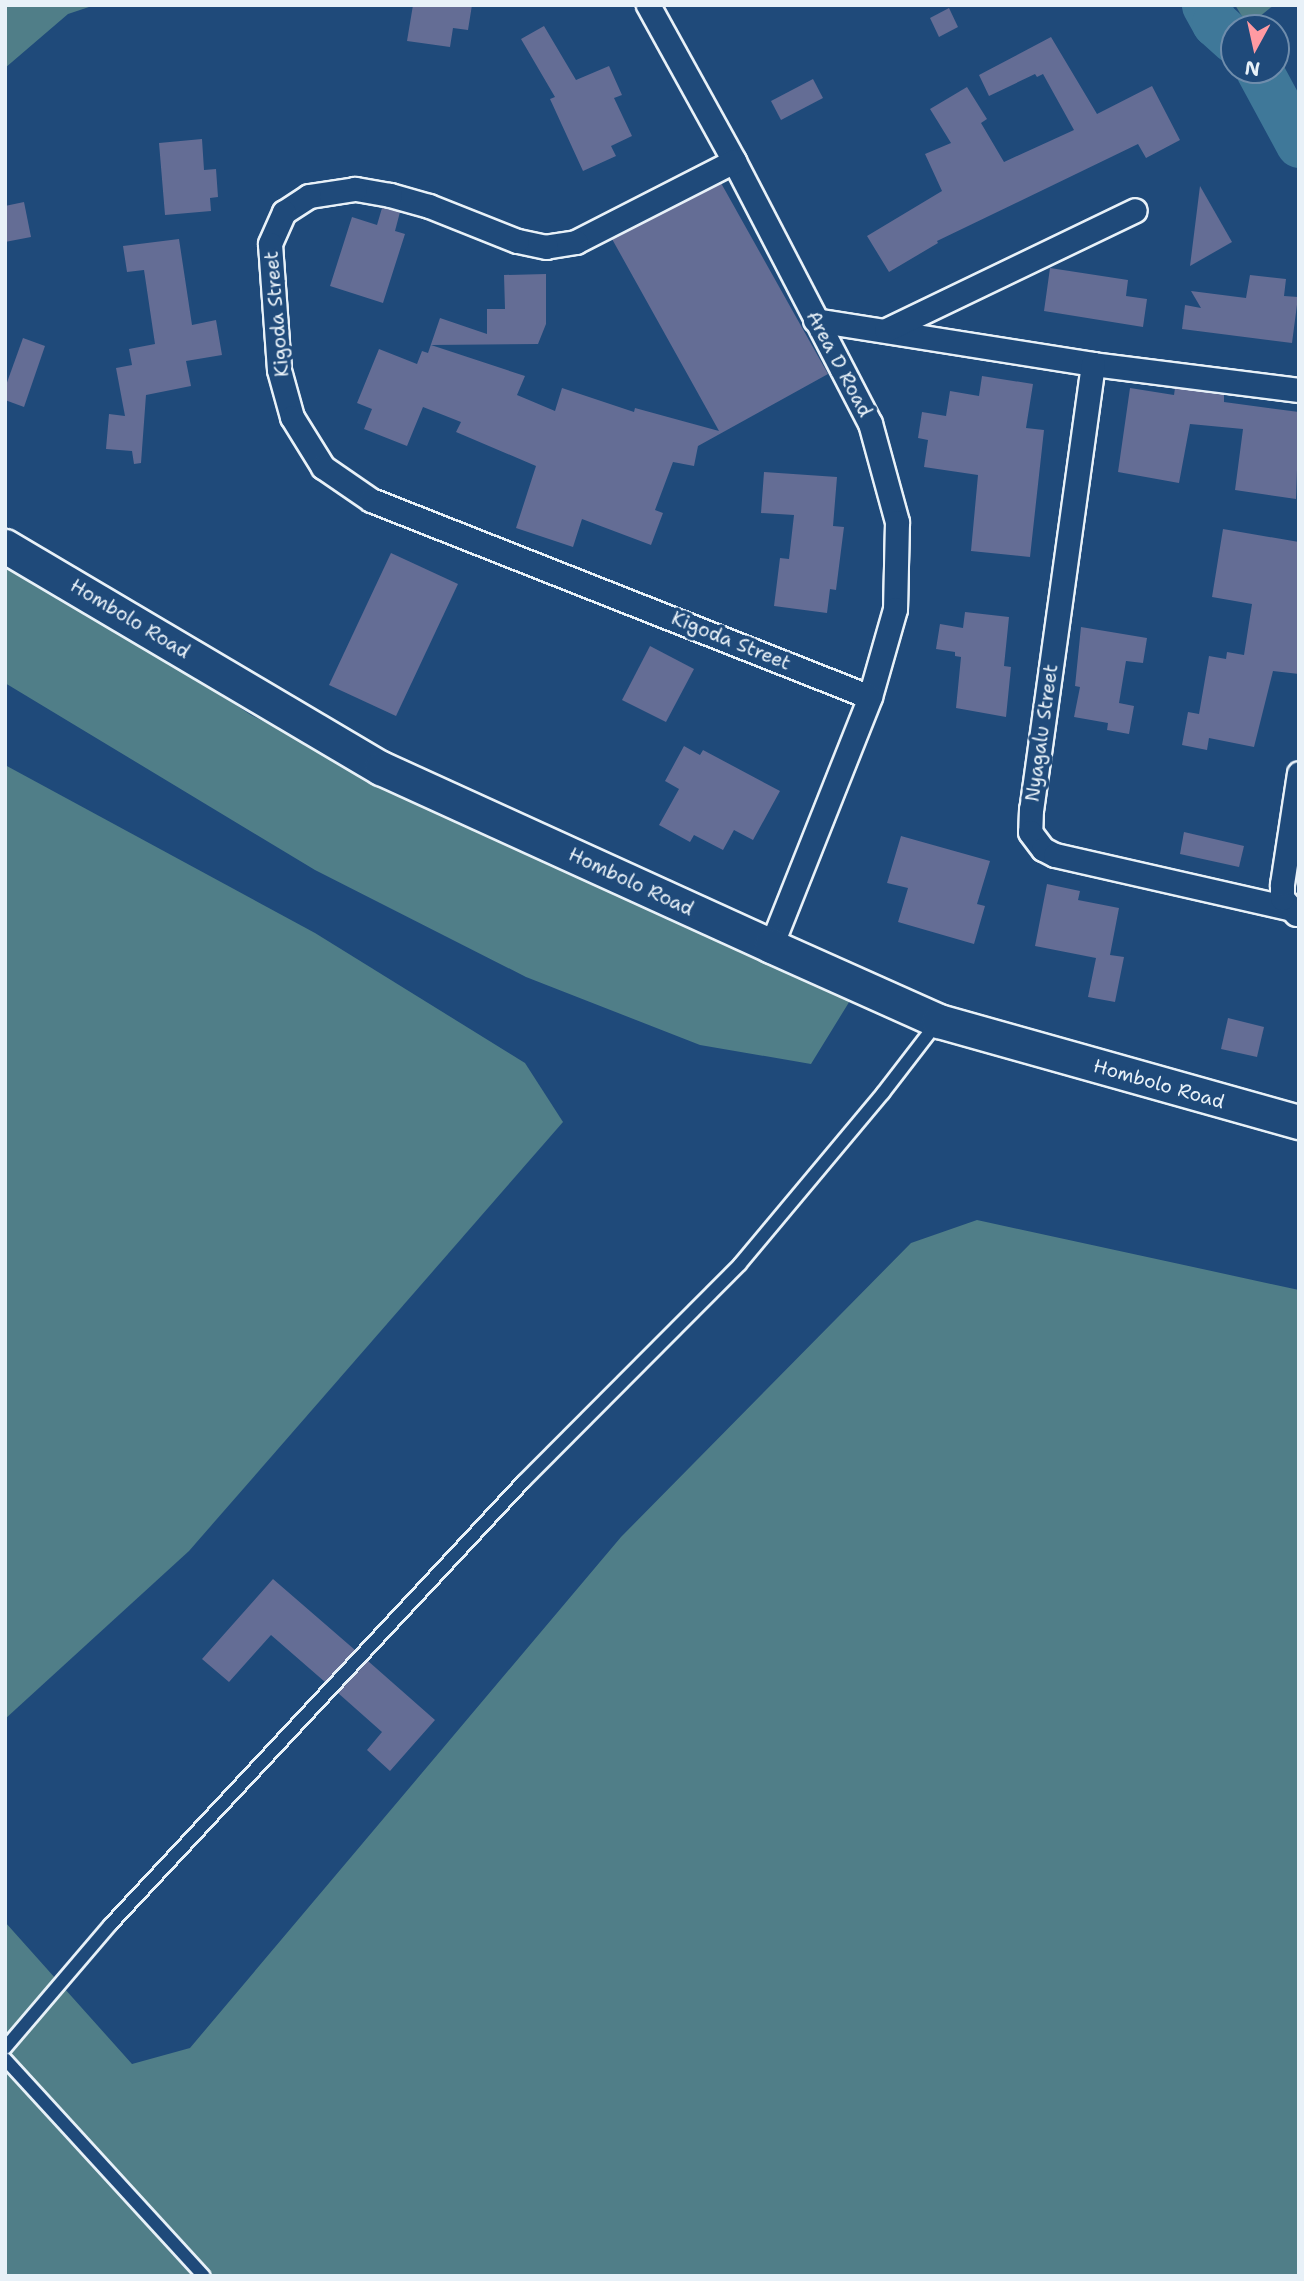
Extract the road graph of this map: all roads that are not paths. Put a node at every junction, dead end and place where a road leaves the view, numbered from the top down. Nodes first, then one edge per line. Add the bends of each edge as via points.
1 (649, 5) edge
2 (734, 161) junction
3 (1135, 210) dead end
4 (816, 320) junction
5 (886, 330) junction
6 (1094, 364) junction
7 (1299, 390) edge
8 (5, 546) edge
9 (870, 697) junction
10 (1299, 773) edge
11 (1293, 912) edge
12 (771, 946) junction
13 (939, 1020) junction
14 (1299, 1122) edge
15 (5, 2048) edge
16 (5, 2059) edge
17 (204, 2276) edge

1 - 2 street, Area D Road
2 - 4 street, Area D Road
2 - 9 street, Kigoda Street via 576,242 546,247 390,195 355,189 309,196 284,212 270,244 279,370 292,417 323,467 372,500
3 - 5 street
4 - 5 street
4 - 9 street, Area D Road via 870,423 897,522 895,609
5 - 6 street
6 - 7 street
6 - 11 street, Nyagalu Street via 1030,832 1043,849 1055,855
8 - 12 street, Hombolo Road via 381,768
9 - 12 street, Area D Road
10 - 11 street, Nyagalu Street via 1282,884 1282,898
12 - 13 street, Hombolo Road
13 - 14 street, Hombolo Road
13 - 15 lane via 740,1264 524,1481 110,1925
16 - 17 lane

